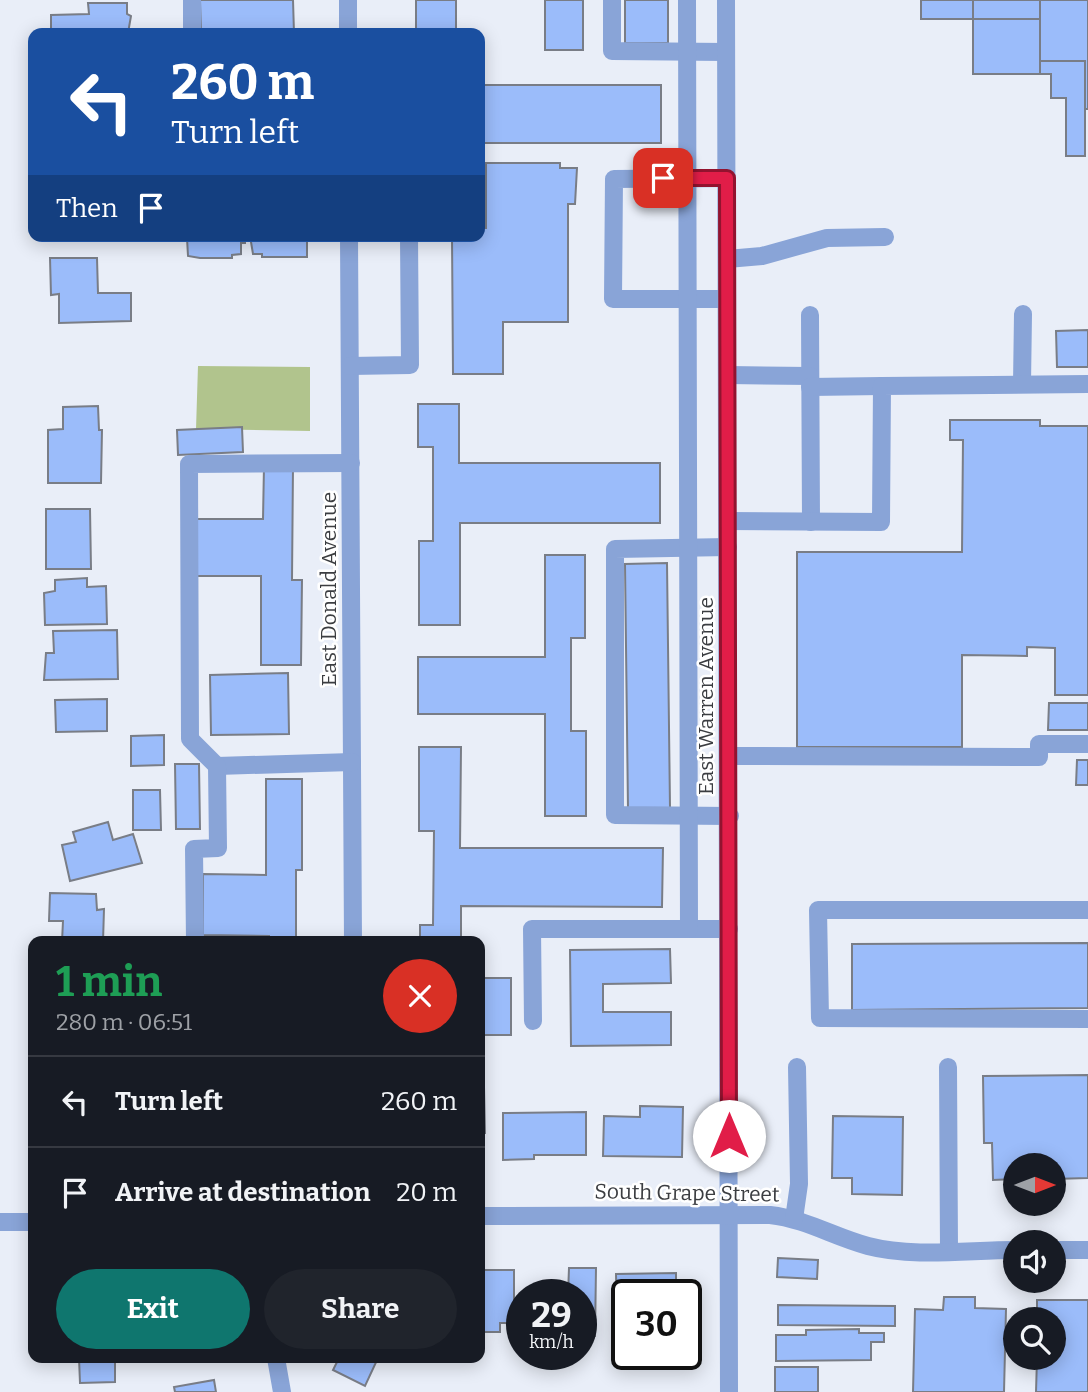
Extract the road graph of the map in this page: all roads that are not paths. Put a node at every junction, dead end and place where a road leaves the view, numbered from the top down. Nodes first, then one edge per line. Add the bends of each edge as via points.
1 (192, 0) edge
2 (348, 0) edge
3 (612, 0) edge
4 (687, 0) edge
5 (726, 0) edge
6 (192, 28) edge
7 (348, 28) edge
8 (687, 52) junction
9 (726, 52) junction
10 (687, 178) junction
11 (727, 178) junction
12 (885, 237) dead end
13 (349, 242) edge
14 (409, 242) edge
15 (727, 259) junction
16 (687, 299) junction
17 (727, 299) junction
18 (1023, 314) dead end
19 (810, 315) dead end
20 (350, 366) junction
21 (728, 375) junction
22 (810, 382) junction
23 (1022, 384) junction
24 (1088, 384) edge
25 (882, 386) junction
26 (351, 463) junction
27 (728, 521) junction
28 (811, 522) junction
29 (729, 547) junction
30 (688, 548) junction
31 (1088, 744) edge
32 (729, 756) junction
33 (352, 762) junction
34 (217, 766) junction
35 (689, 815) junction
36 (730, 816) junction
37 (1088, 910) edge
38 (689, 929) junction
39 (729, 929) junction
40 (195, 936) edge
41 (353, 936) edge
42 (1088, 1019) edge
43 (533, 1021) dead end
44 (797, 1067) dead end
45 (948, 1067) dead end
46 (729, 1214) junction
47 (485, 1216) edge
48 (794, 1219) junction
49 (0, 1222) edge
50 (28, 1222) edge
51 (949, 1250) junction
52 (1003, 1250) edge
53 (1066, 1250) edge
54 (1088, 1250) edge
55 (277, 1363) edge
56 (282, 1392) edge
57 (729, 1392) edge

1 - 6 street
2 - 7 street
3 - 8 street via 612,51
4 - 8 street
5 - 9 street, East Warren Avenue
8 - 9 street
8 - 10 street
9 - 11 street, East Warren Avenue
10 - 11 street
10 - 16 street
10 - 16 street via 614,179 613,299
11 - 15 street, East Warren Avenue
12 - 15 street via 827,238 762,257
13 - 20 street, East Donald Avenue
14 - 20 street via 410,365
15 - 17 street, East Warren Avenue
16 - 17 street
16 - 30 street
17 - 21 street, East Warren Avenue
18 - 23 street
19 - 22 street
20 - 26 street, East Donald Avenue
21 - 22 street
21 - 27 street, East Warren Avenue
22 - 25 street
22 - 28 street
23 - 24 street
23 - 25 street
25 - 28 street via 881,522
26 - 33 street, East Donald Avenue
26 - 34 street via 189,464 190,739
27 - 28 street
27 - 29 street, East Warren Avenue
29 - 30 street
29 - 32 street, East Warren Avenue
30 - 35 street
30 - 35 street via 615,549 615,815
31 - 32 street via 1039,744 1039,758
32 - 36 street, East Warren Avenue
33 - 34 street
33 - 41 street, East Donald Avenue
34 - 40 street via 218,849 194,849
35 - 36 street
35 - 38 street
36 - 39 street, East Warren Avenue
37 - 42 street via 818,910 820,1018
38 - 39 street
38 - 43 street via 531,929
39 - 46 street, East Warren Avenue
44 - 48 street via 799,1184
45 - 51 street
46 - 47 street, South Grape Street
46 - 48 street, South Grape Street
46 - 57 street, East Warren Avenue
48 - 51 street, South Grape Street via 869,1246
49 - 50 street
51 - 52 street, South Grape Street
53 - 54 street
55 - 56 street

